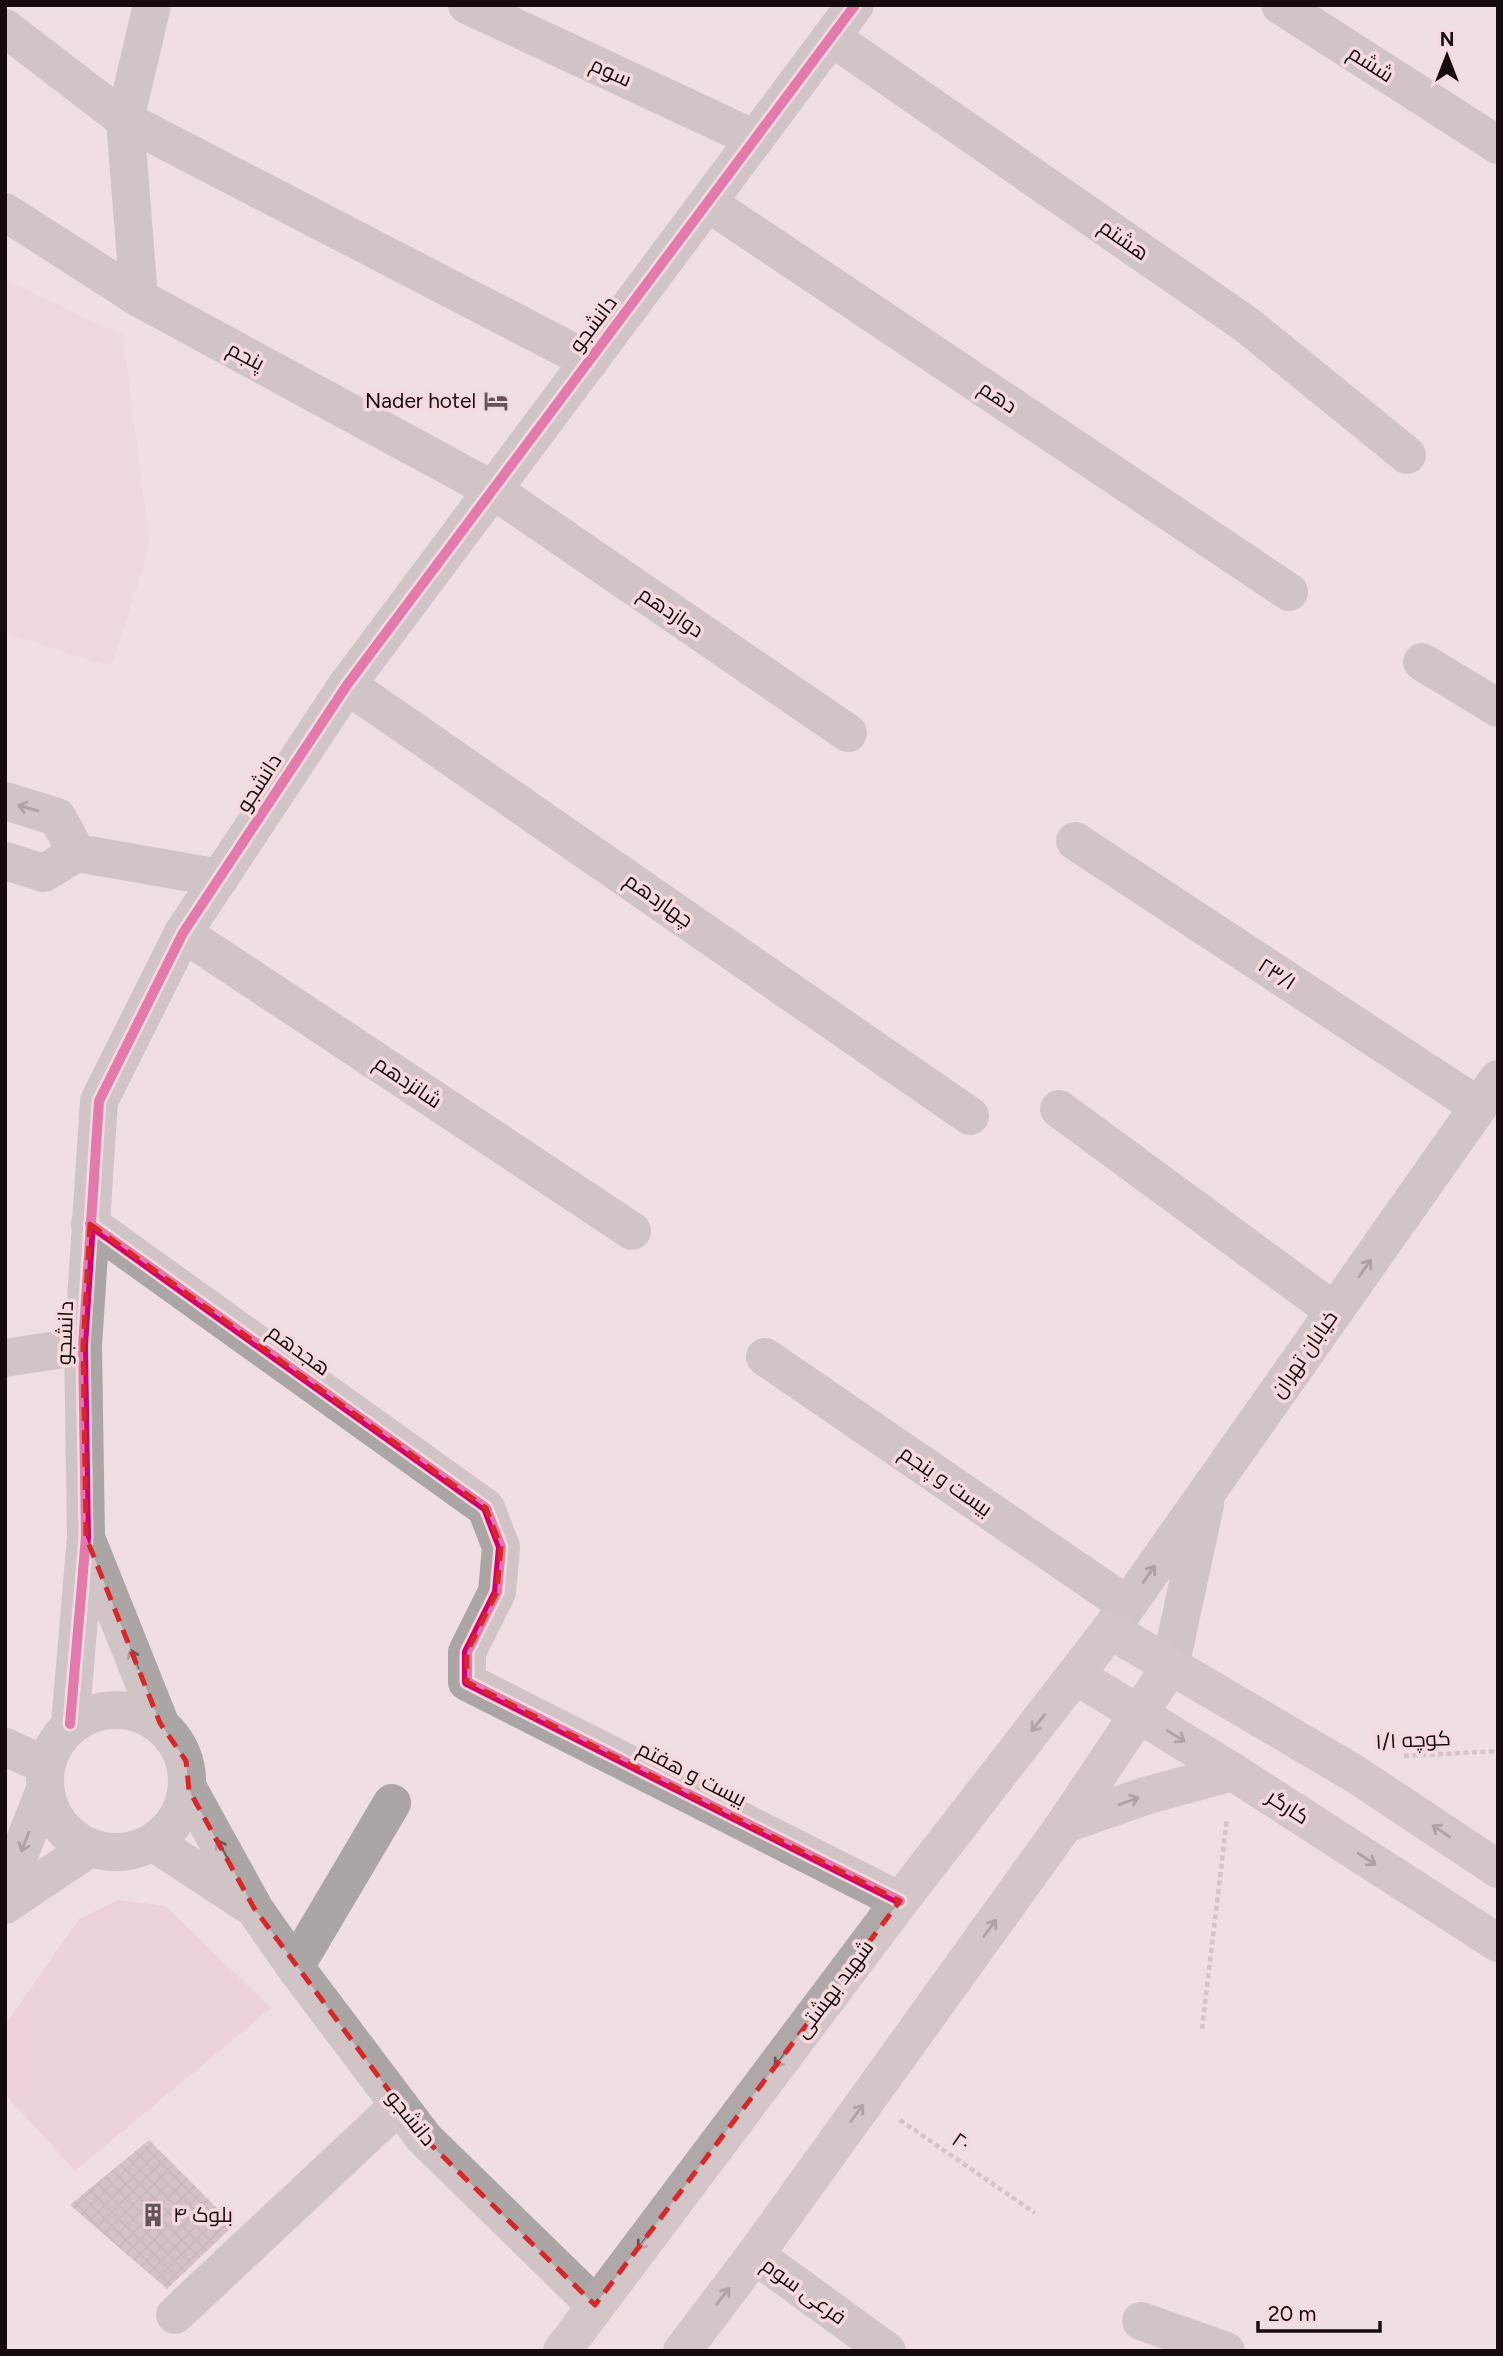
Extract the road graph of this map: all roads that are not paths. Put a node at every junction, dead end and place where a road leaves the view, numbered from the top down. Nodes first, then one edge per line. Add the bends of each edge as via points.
1 (152, 5) edge
2 (467, 5) edge
3 (855, 5) edge
4 (1280, 5) edge
5 (5, 28) edge
6 (831, 37) junction
7 (125, 120) junction
8 (755, 139) junction
9 (1498, 145) edge
10 (708, 203) junction
11 (5, 212) edge
12 (139, 298) junction
13 (590, 361) junction
14 (1406, 455) dead end
15 (493, 490) junction
16 (1289, 592) dead end
17 (1422, 662) dead end
18 (347, 685) junction
19 (1498, 709) edge
20 (848, 733) dead end
21 (5, 802) edge
22 (1075, 841) dead end
23 (77, 853) junction
24 (5, 862) edge
25 (220, 878) junction
26 (183, 933) junction
27 (1488, 1093) edge
28 (1059, 1110) dead end
29 (970, 1116) dead end
30 (90, 1224) junction
31 (632, 1231) dead end
32 (1334, 1311) junction
33 (83, 1346) junction
34 (765, 1357) dead end
35 (5, 1358) edge
36 (1208, 1490) junction
37 (86, 1537) junction
38 (1118, 1618) junction
39 (1170, 1667) junction
40 (1075, 1675) junction
41 (467, 1682) joint
42 (1140, 1713) junction
43 (160, 1723) junction
44 (70, 1724) junction
45 (5, 1748) edge
46 (1233, 1772) junction
47 (45, 1778) junction
48 (189, 1790) junction
49 (391, 1803) dead end
50 (1065, 1825) junction
51 (153, 1842) junction
52 (90, 1848) junction
53 (1498, 1869) edge
54 (5, 1891) edge
55 (900, 1901) junction
56 (5, 1905) edge
57 (254, 1908) junction
58 (1498, 1943) edge
59 (295, 1966) junction
60 (399, 2105) junction
61 (755, 2255) junction
62 (595, 2305) junction
63 (175, 2315) dead end
64 (1141, 2321) dead end
65 (562, 2351) edge
66 (682, 2351) edge
67 (887, 2351) edge
68 (1226, 2351) edge

1 - 7 street
2 - 8 street, سوم
3 - 6 street, دانشجو
4 - 9 street, ششم
5 - 7 street
6 - 8 street, دانشجو
6 - 14 street, هشتم via 1247,325
7 - 12 street
7 - 13 street
8 - 10 street, دانشجو
10 - 13 street, دانشجو
10 - 16 street, دهم
11 - 12 street, پنجم
12 - 15 street, پنجم
13 - 15 street, دانشجو
15 - 18 street, دانشجو
15 - 20 street, دوازدهم
17 - 19 street
18 - 25 street, دانشجو
18 - 29 street, چهاردهم
23 -> 21 street via 57,817
22 - 27 street, ۲۳/۱
23 - 24 street via 44,873
23 - 25 street
25 - 26 street, دانشجو
26 - 30 street, دانشجو via 99,1101
26 - 31 street, شانزدهم
32 -> 27 main road, خیابان تهران
28 - 32 street
30 - 33 street, دانشجو
30 - 41 street, هجدهم via 486,1508 501,1546 498,1592 467,1652
32 - 36 main road, خیابان تهران
33 - 35 street
33 - 37 street, دانشجو
34 - 38 street, بیست و پنجم
38 -> 36 main road, خیابان تهران
36 - 39 main road
43 -> 37 street, دانشجو
37 - 44 street, دانشجو
38 - 39 main road
38 - 40 main road, شهید بهشتی
39 - 42 main road
53 -> 39 main road via 1355,1774
40 - 42 main road, کارگر
40 -> 55 main road, شهید بهشتی
41 - 55 street, بیست و هفتم
42 -> 46 main road, کارگر
42 - 50 main road
43 - 44 street via 139,1712 108,1709
43 - 48 street via 176,1740 186,1761
44 - 47 street via 54,1742
45 - 47 street
50 -> 46 main road via 1145,1796
46 -> 58 main road, کارگر
47 - 52 street via 54,1817 71,1837
47 -> 54 street
48 - 51 street via 171,1827
57 -> 48 street, دانشجو
49 - 59 street
61 -> 50 main road
51 - 52 street via 120,1852
51 - 57 street, دانشجو
52 - 56 street
55 -> 62 main road, شهید بهشتی
57 - 59 street, دانشجو
59 - 60 street, دانشجو
60 - 62 street, دانشجو via 424,2138
60 - 63 street
66 -> 61 main road
61 - 67 street, فرعی سوم
62 - 65 main road, شهید بهشتی
64 - 68 street

